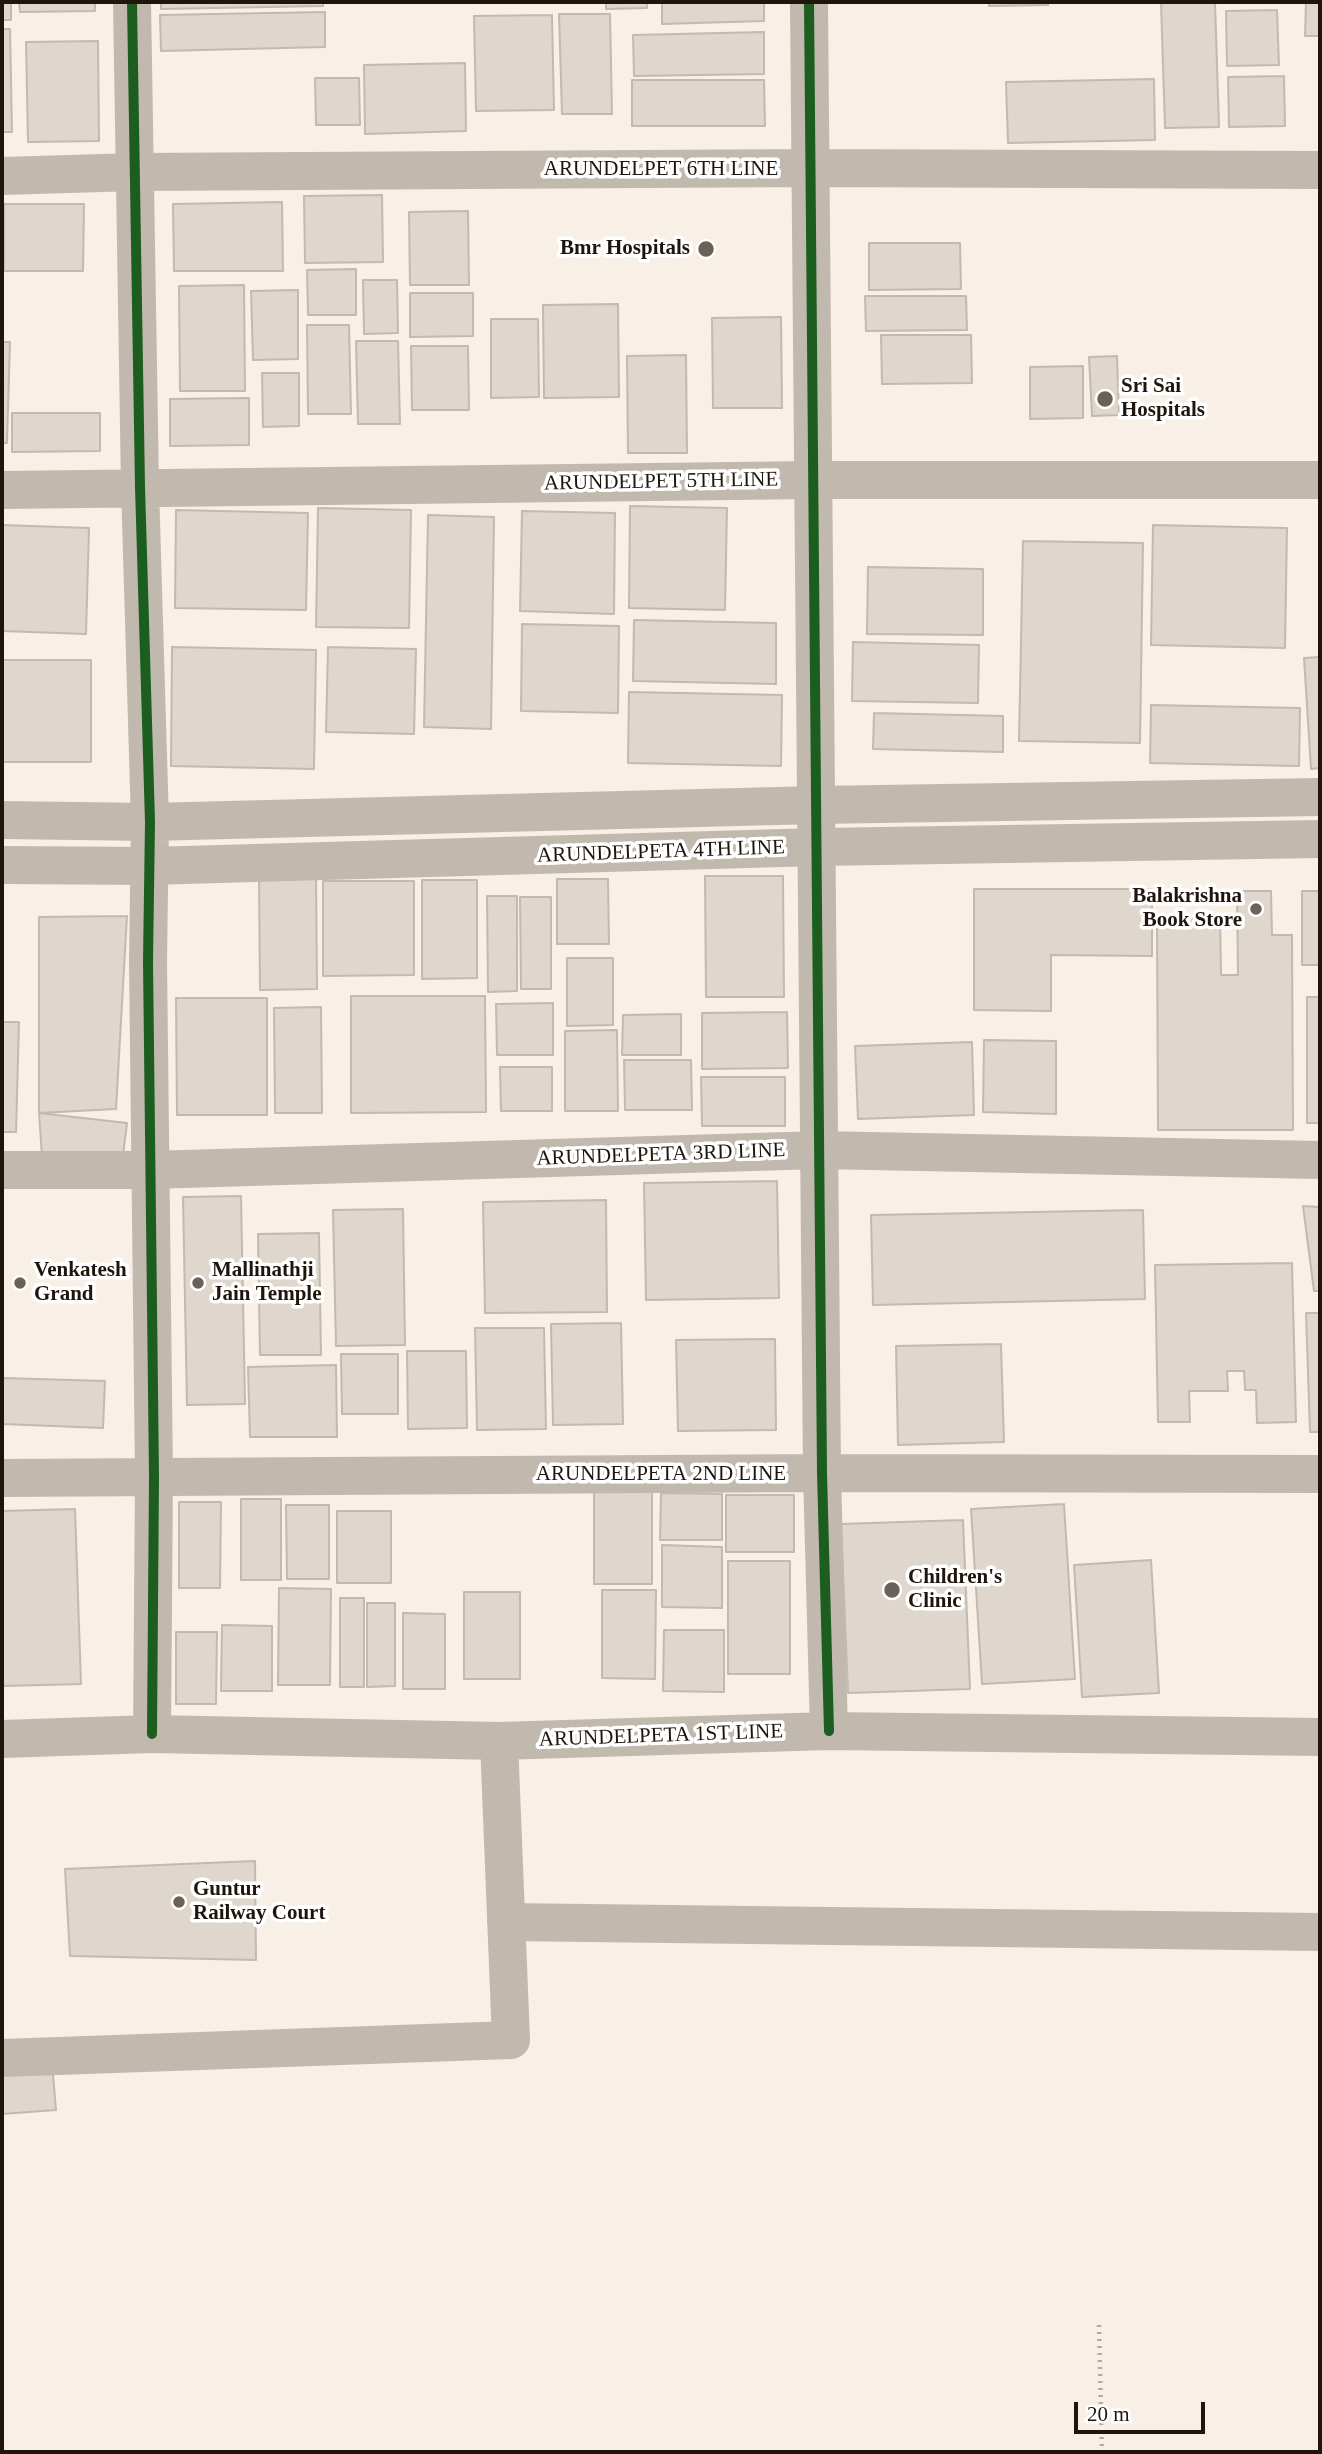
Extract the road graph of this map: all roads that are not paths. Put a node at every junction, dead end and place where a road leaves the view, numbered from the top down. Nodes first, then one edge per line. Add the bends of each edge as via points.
1 (132, 2) edge
2 (809, 2) edge
3 (811, 168) junction
4 (1320, 170) edge
5 (136, 172) junction
6 (2, 176) edge
7 (814, 480) junction
8 (1320, 480) edge
9 (140, 487) junction
10 (2, 490) edge
11 (1320, 797) edge
12 (817, 805) junction
13 (2, 820) edge
14 (149, 822) junction
15 (1320, 839) edge
16 (818, 847) junction
17 (2, 865) edge
18 (149, 866) junction
19 (820, 1150) junction
20 (1320, 1160) edge
21 (2, 1170) edge
22 (150, 1170) junction
23 (822, 1473) junction
24 (1320, 1475) edge
25 (155, 1477) junction
26 (2, 1478) edge
27 (828, 1731) junction
28 (152, 1734) junction
29 (1320, 1737) edge
30 (2, 1739) edge
31 (499, 1741) junction
32 (506, 1922) junction
33 (1320, 1932) edge
34 (2, 2058) edge

1 - 5 street
2 - 3 street
3 - 4 street, ARUNDELPET 6TH LINE
3 - 5 street, ARUNDELPET 6TH LINE
3 - 7 street
5 - 6 street, ARUNDELPET 6TH LINE
5 - 9 street
7 - 8 street, ARUNDELPET 5TH LINE
7 - 9 street, ARUNDELPET 5TH LINE
7 - 12 street
9 - 10 street, ARUNDELPET 5TH LINE
9 - 14 street
11 - 12 street, ARUNDELPETA 4TH LINE
12 - 14 street, ARUNDELPETA 4TH LINE
12 - 16 street
13 - 14 street, ARUNDELPETA 4TH LINE
14 - 18 street
15 - 16 street, ARUNDELPETA 4TH LINE
16 - 18 street, ARUNDELPETA 4TH LINE
16 - 19 street
17 - 18 street, ARUNDELPETA 4TH LINE
18 - 22 street
19 - 20 street, ARUNDELPETA 3RD LINE
19 - 22 street, ARUNDELPETA 3RD LINE
19 - 23 street
21 - 22 street, ARUNDELPETA 3RD LINE
22 - 25 street
23 - 24 street, ARUNDELPETA 2ND LINE
23 - 25 street, ARUNDELPETA 2ND LINE
23 - 27 street
25 - 26 street, ARUNDELPETA 2ND LINE
25 - 28 street
27 - 29 street, ARUNDELPETA 1ST LINE
27 - 31 street, ARUNDELPETA 1ST LINE
28 - 30 street, ARUNDELPETA 1ST LINE
28 - 31 street, ARUNDELPETA 1ST LINE
31 - 32 street
32 - 33 street
32 - 34 street via 511,2039

